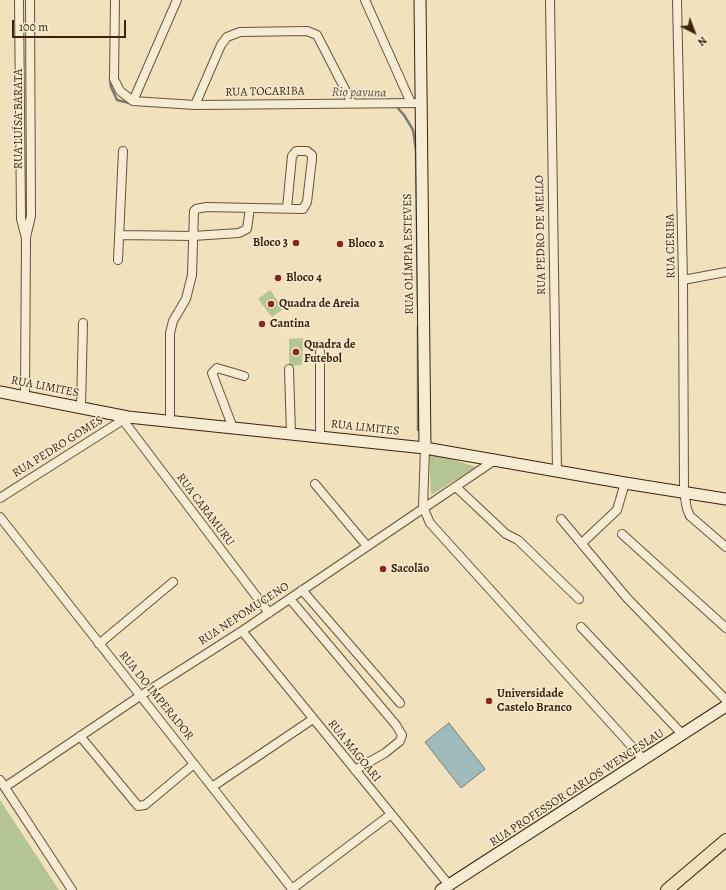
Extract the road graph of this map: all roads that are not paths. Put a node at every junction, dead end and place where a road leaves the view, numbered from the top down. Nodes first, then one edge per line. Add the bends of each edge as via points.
1 (18, 0) edge
2 (30, 0) edge
3 (115, 0) edge
4 (177, 0) edge
5 (365, 0) edge
6 (420, 0) edge
7 (550, 0) edge
8 (678, 0) edge
9 (133, 101) junction
10 (352, 103) junction
11 (416, 103) junction
12 (195, 105) junction
13 (123, 151) dead end
14 (250, 208) junction
15 (287, 208) junction
16 (28, 231) junction
17 (120, 235) junction
18 (193, 236) junction
19 (118, 260) dead end
20 (726, 272) edge
21 (683, 280) junction
22 (83, 323) dead end
23 (320, 352) dead end
24 (289, 369) dead end
25 (244, 376) dead end
26 (0, 392) edge
27 (25, 396) junction
28 (81, 408) junction
29 (125, 418) junction
30 (170, 422) junction
31 (232, 428) junction
32 (291, 434) junction
33 (320, 436) junction
34 (425, 448) junction
35 (495, 460) junction
36 (556, 470) junction
37 (625, 483) junction
38 (316, 484) dead end
39 (456, 487) junction
40 (684, 492) junction
41 (0, 498) edge
42 (726, 499) edge
43 (423, 507) junction
44 (0, 517) edge
45 (561, 518) dead end
46 (622, 534) dead end
47 (582, 543) junction
48 (367, 546) junction
49 (726, 547) edge
50 (173, 582) dead end
51 (304, 589) junction
52 (290, 599) junction
53 (579, 599) dead end
54 (269, 613) junction
55 (580, 627) dead end
56 (726, 628) edge
57 (242, 631) junction
58 (99, 644) junction
59 (140, 696) junction
60 (726, 700) edge
61 (400, 702) dead end
62 (726, 706) edge
63 (313, 719) junction
64 (683, 734) junction
65 (80, 736) junction
66 (644, 760) junction
67 (194, 764) junction
68 (355, 770) junction
69 (2, 783) edge
70 (212, 787) junction
71 (390, 815) junction
72 (725, 842) edge
73 (445, 887) edge
74 (72, 890) edge
75 (293, 890) edge
76 (667, 890) edge

1 - 16 street, RUA LUÍSA BARATA via 21,219
2 - 16 street, RUA LUÍSA BARATA via 31,216
3 - 9 street via 116,85
4 - 9 street
5 - 11 street
6 - 11 street, RUA OLÍMPIA ESTEVES
7 - 36 street, RUA PEDRO DE MELLO
8 - 21 street, RUA CERIBA
9 - 12 street, RUA TOCARIBA
10 - 11 street, RUA TOCARIBA
10 - 12 street, RUA TOCARIBA
10 - 12 street via 317,36 307,31 240,32 227,37 221,45
11 - 34 street, RUA OLÍMPIA ESTEVES
13 - 17 street
14 - 15 street
14 - 18 street via 247,229 244,231
14 - 18 street via 196,208 193,213
15 - 15 street via 303,209 306,206 312,159 312,155 307,151 296,151 292,156
16 - 27 street, RUA LUÍSA BARATA
17 - 18 street
17 - 19 street
18 - 30 street via 192,275 186,299 173,321 170,333
20 - 21 street
21 - 40 street, RUA CERIBA
22 - 28 street
23 - 33 street
24 - 32 street
25 - 31 street via 217,368 212,373
26 - 27 street, RUA LIMITES
27 - 28 street, RUA LIMITES
28 - 29 street, RUA LIMITES
29 - 30 street, RUA LIMITES
29 - 41 street, RUA PEDRO GOMES
29 - 54 street, RUA CARAMURU
30 - 31 street, RUA LIMITES
31 - 32 street, RUA LIMITES
32 - 33 street, RUA LIMITES
33 - 34 street, RUA LIMITES
34 - 35 street, RUA LIMITES
34 - 43 street, RUA OLÍMPIA ESTEVES
35 - 36 street, RUA LIMITES
35 - 39 street, RUA NEPOMUCENO
36 - 37 street, RUA LIMITES
37 - 40 street, RUA LIMITES
37 - 47 street via 617,510
38 - 48 street
39 - 43 street, RUA NEPOMUCENO
39 - 53 street via 506,534 518,540
40 - 42 street, RUA LIMITES
40 - 49 street, RUA CERIBA via 690,516
43 - 48 street, RUA NEPOMUCENO
43 - 66 street via 436,529
44 - 58 street, RUA DO IMPERADOR
45 - 47 street
46 - 56 street
47 - 60 street via 627,598
48 - 51 street, RUA NEPOMUCENO
50 - 58 street
51 - 52 street, RUA NEPOMUCENO
51 - 61 street
52 - 54 street, RUA NEPOMUCENO
52 - 68 street, RUA MAGOARI via 402,735 400,741 385,753
54 - 57 street, RUA NEPOMUCENO
55 - 64 street
57 - 59 street, RUA NEPOMUCENO
57 - 63 street, RUA MAGOARI
58 - 59 street, RUA DO IMPERADOR
59 - 65 street, RUA NEPOMUCENO
59 - 67 street, RUA DO IMPERADOR
62 - 64 street, RUA PROFESSOR CARLOS WENCESLAU
63 - 68 street, RUA MAGOARI
63 - 70 street
64 - 66 street, RUA PROFESSOR CARLOS WENCESLAU
65 - 67 street via 138,806 145,805
65 - 69 street, RUA NEPOMUCENO
66 - 73 street, RUA PROFESSOR CARLOS WENCESLAU
67 - 70 street, RUA DO IMPERADOR
68 - 71 street, RUA MAGOARI
69 - 74 street
70 - 75 street, RUA DO IMPERADOR
71 - 73 street, RUA MAGOARI
71 - 75 street
72 - 76 main road

